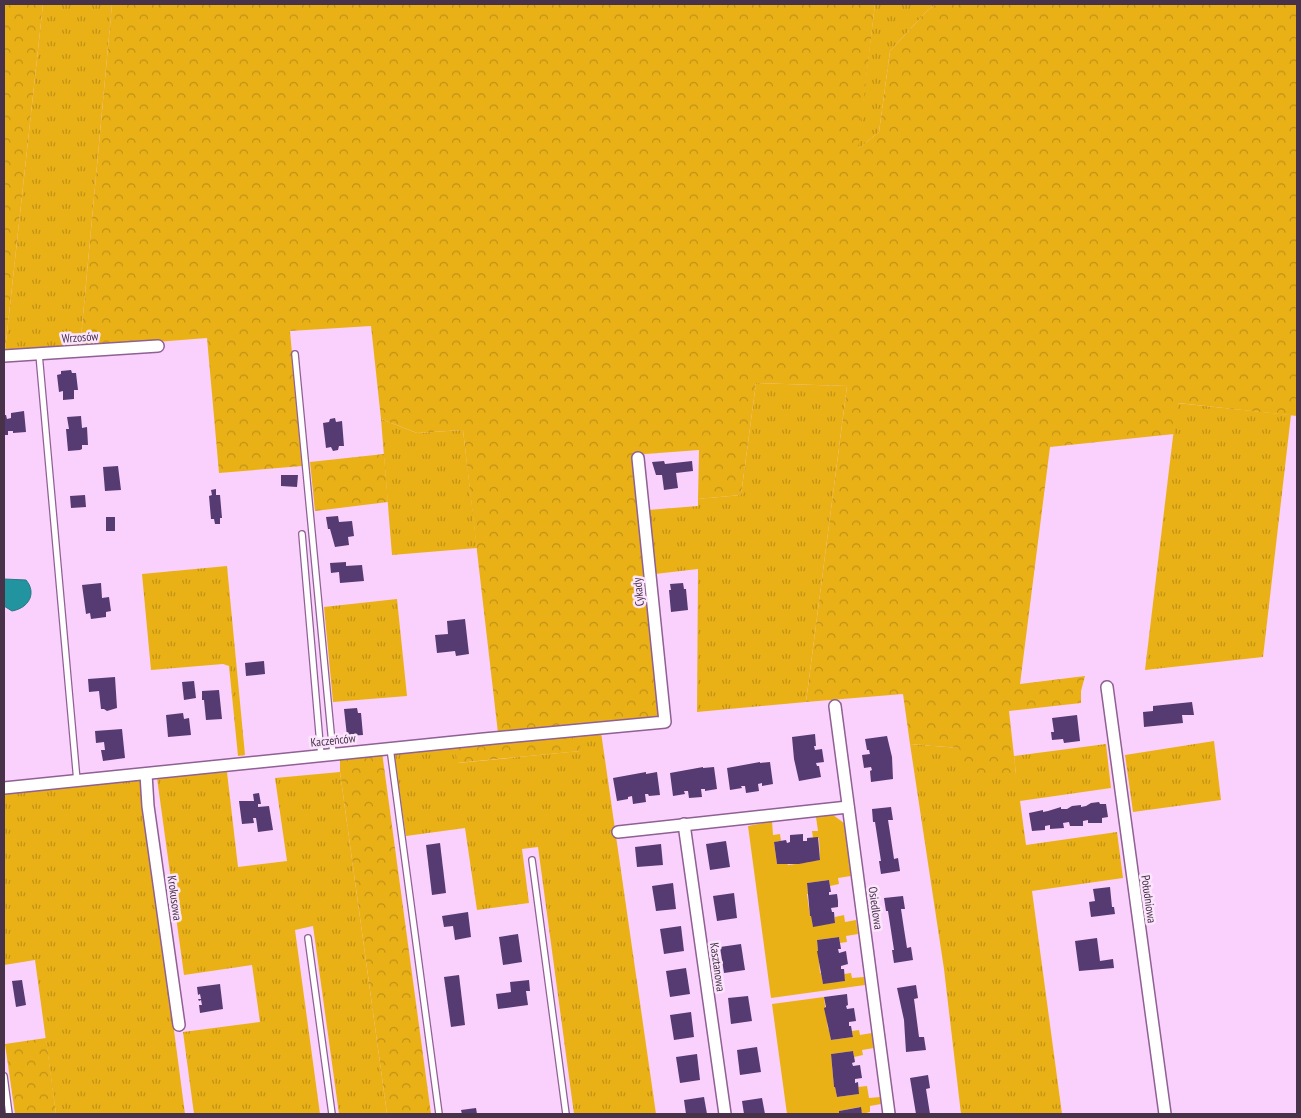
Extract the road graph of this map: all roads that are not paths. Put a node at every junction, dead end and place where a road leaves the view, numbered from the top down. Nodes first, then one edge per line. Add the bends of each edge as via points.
1 (158, 346) dead end
2 (39, 354) junction
3 (295, 354) dead end
4 (4, 356) edge
5 (638, 458) dead end
6 (302, 534) dead end
7 (1107, 687) dead end
8 (835, 706) dead end
9 (665, 722) joint
10 (390, 748) junction
11 (327, 755) junction
12 (146, 774) junction
13 (77, 781) junction
14 (4, 788) edge
15 (848, 807) junction
16 (684, 824) junction
17 (618, 832) dead end
18 (532, 860) dead end
19 (308, 938) dead end
20 (179, 1024) dead end
21 (4, 1076) edge
22 (9, 1114) edge
23 (332, 1114) edge
24 (439, 1114) edge
25 (566, 1114) edge
26 (725, 1114) edge
27 (890, 1114) edge
28 (1165, 1114) edge

1 - 2 street, Wrzosów
2 - 4 street, Wrzosów
2 - 13 lane
3 - 11 lane
5 - 9 street, Cykady
6 - 11 lane
7 - 28 street, Południowa
8 - 15 street, Osiedlowa
9 - 10 street, Kaczeńców
10 - 11 street, Kaczeńców
10 - 24 lane
11 - 12 street, Kaczeńców
12 - 13 street, Kaczeńców
12 - 20 street, Krokusowa
13 - 14 street, Kaczeńców
15 - 16 street
15 - 27 street, Osiedlowa
16 - 17 street
16 - 26 street, Kasztanowa
18 - 25 lane
19 - 23 lane
21 - 22 lane

